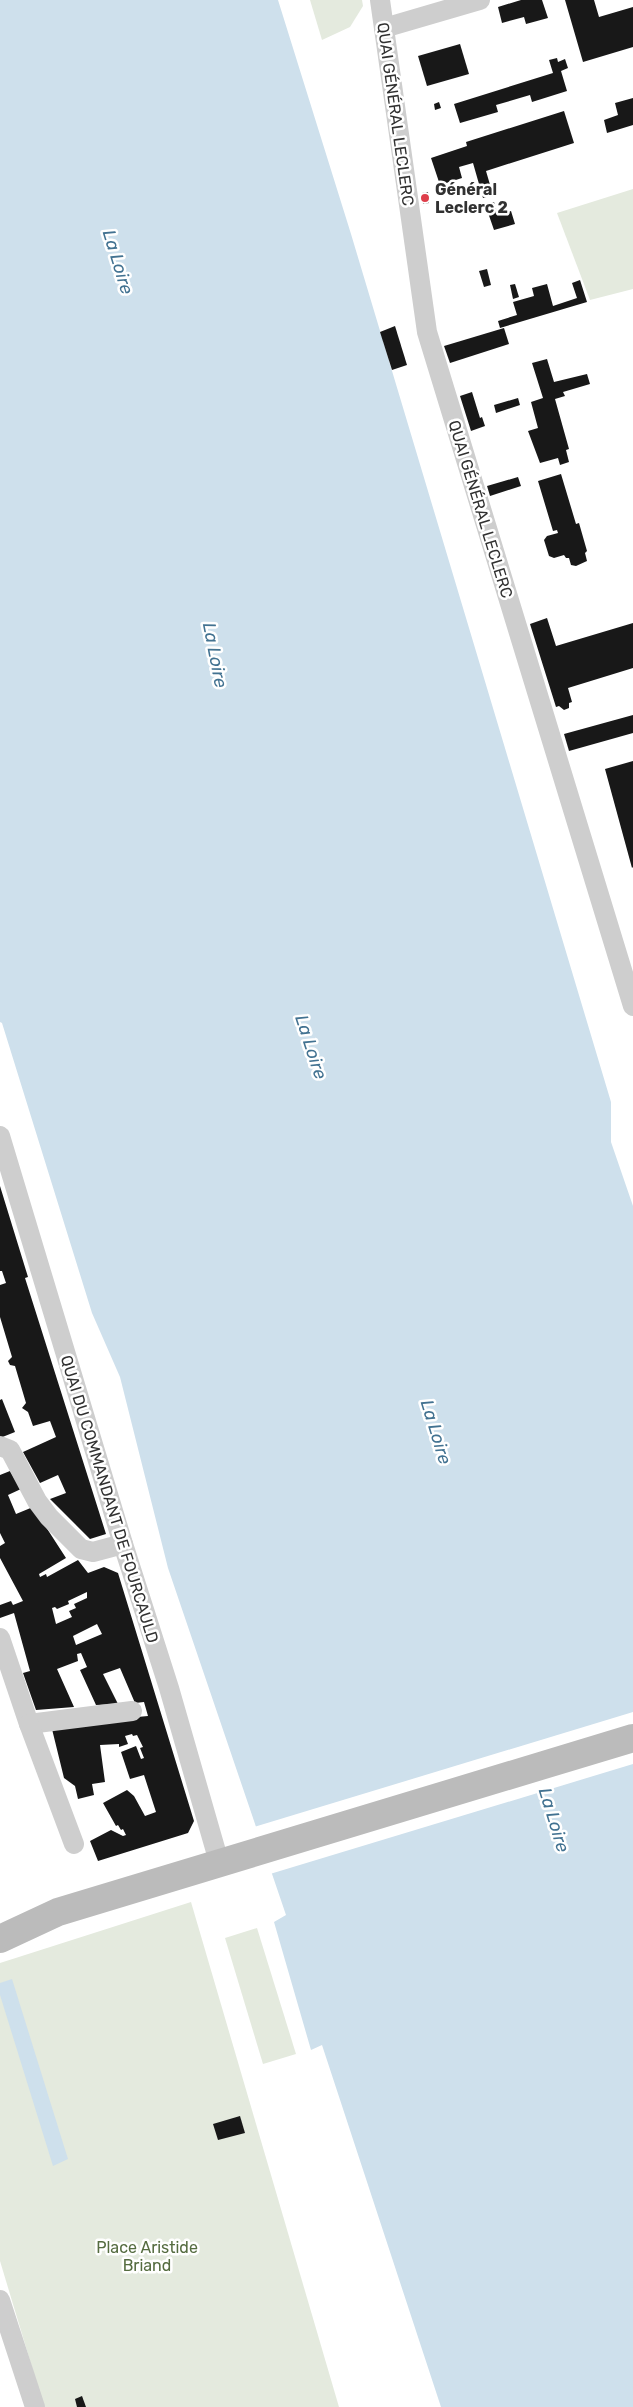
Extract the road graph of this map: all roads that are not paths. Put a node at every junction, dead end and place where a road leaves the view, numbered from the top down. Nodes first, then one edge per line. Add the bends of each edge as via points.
1 (380, 0) edge
2 (480, 0) edge
3 (384, 28) junction
4 (633, 1006) edge
5 (0, 1136) edge
6 (0, 1446) edge
7 (123, 1544) junction
8 (0, 1638) edge
9 (132, 1711) dead end
10 (29, 1724) junction
11 (633, 1738) edge
12 (74, 1844) dead end
13 (219, 1862) junction
14 (58, 1912) junction
15 (0, 1920) edge
16 (0, 1939) edge
17 (0, 2300) edge
18 (36, 2407) edge

1 - 3 street, QUAI GÉNÉRAL LECLERC
2 - 3 street
3 - 4 street, QUAI GÉNÉRAL LECLERC via 427,332
5 - 7 street, QUAI DU COMMANDANT DE FOURCAULD
6 - 7 street via 10,1450 37,1502 81,1549 93,1552
7 - 13 street, QUAI DU COMMANDANT DE FOURCAULD via 172,1697
8 - 10 street
9 - 10 street
10 - 12 street
11 - 13 main road
13 - 14 main road
14 - 15 main road
14 - 16 main road
17 - 18 street

